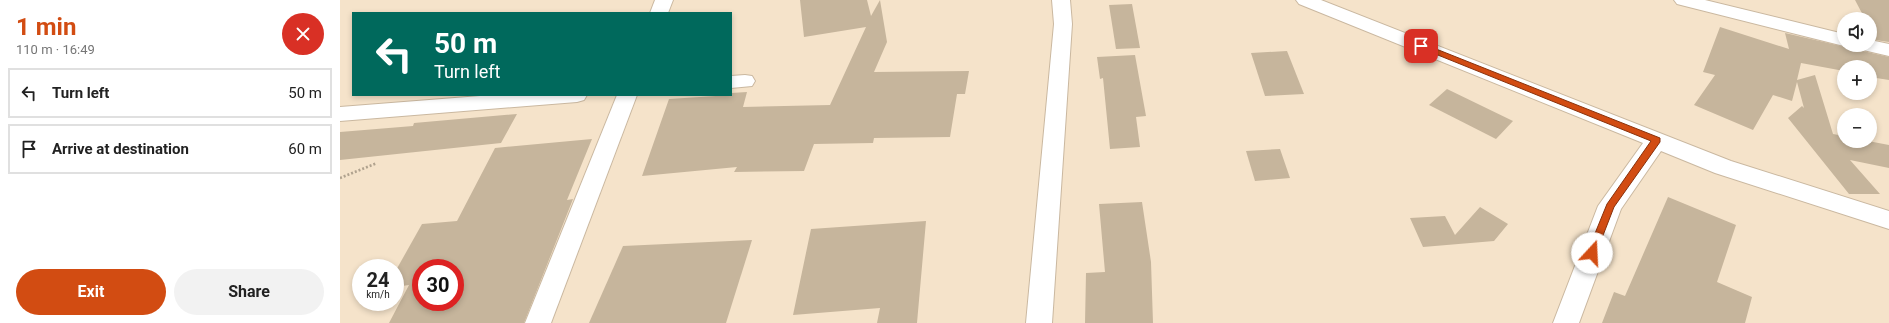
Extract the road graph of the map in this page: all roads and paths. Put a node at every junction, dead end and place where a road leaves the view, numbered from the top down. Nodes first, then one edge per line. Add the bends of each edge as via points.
1 (664, 0) edge
2 (1061, 0) edge
3 (1305, 0) edge
4 (1683, 0) edge
5 (659, 12) edge
6 (1837, 38) edge
7 (1877, 47) edge
8 (1889, 50) edge
9 (565, 96) edge
10 (627, 96) edge
11 (340, 114) edge
12 (1657, 140) junction
13 (377, 164) dead end
14 (340, 178) edge
15 (1889, 220) edge
16 (538, 323) edge
17 (1039, 323) edge
18 (1566, 323) edge

1 - 5 street
2 - 17 street via 1063,24
3 - 12 street
4 - 6 street
7 - 8 street
9 - 11 street
10 - 16 street
12 - 15 street via 1723,167
12 - 18 street via 1610,206
13 - 14 path

